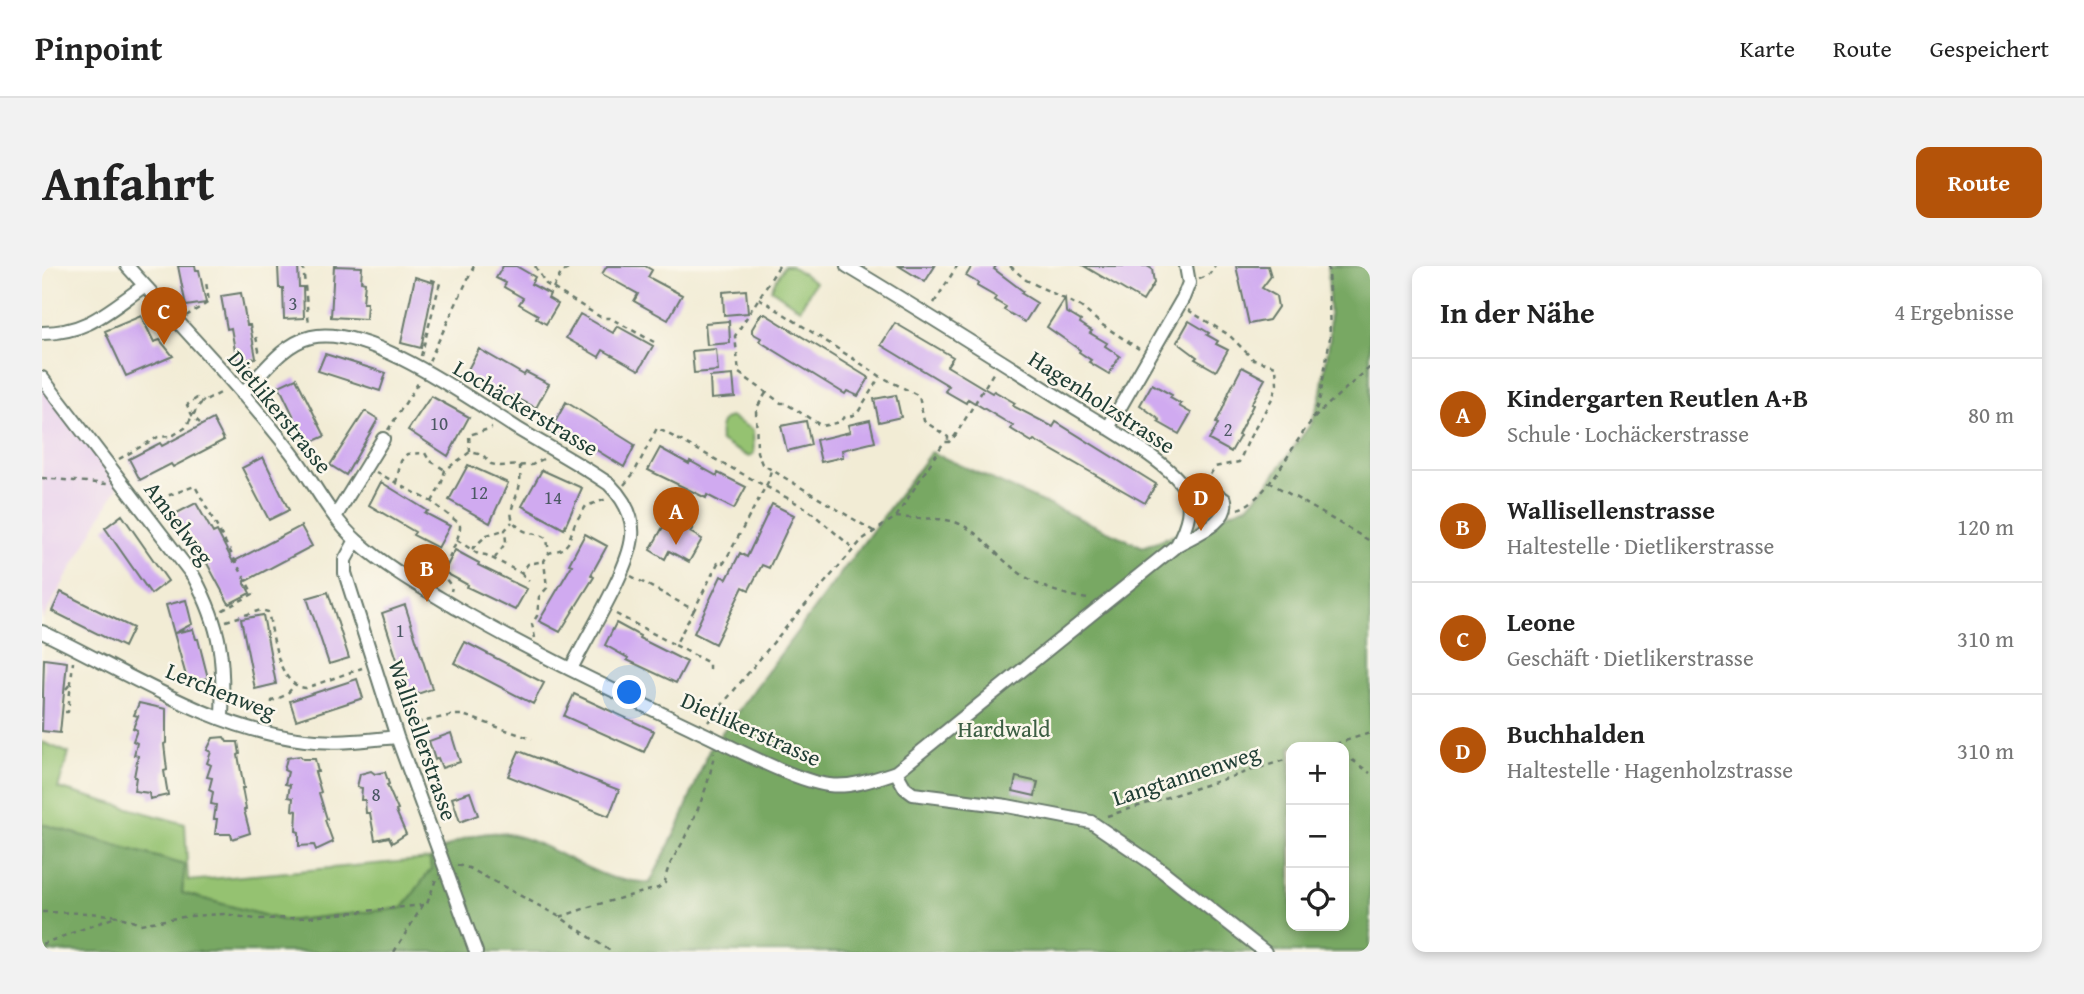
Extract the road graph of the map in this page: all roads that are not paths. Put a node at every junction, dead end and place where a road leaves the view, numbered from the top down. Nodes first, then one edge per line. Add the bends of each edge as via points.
1 (127, 266) edge
2 (847, 266) edge
3 (1186, 266) edge
4 (144, 286) junction
5 (42, 333) edge
6 (42, 378) edge
7 (242, 394) junction
8 (1108, 428) junction
9 (383, 439) road end
10 (1189, 500) junction
11 (335, 517) junction
12 (356, 541) junction
13 (1177, 545) junction
14 (42, 632) edge
15 (571, 669) junction
16 (222, 718) junction
17 (397, 737) junction
18 (896, 772) junction
19 (476, 952) edge
20 (1265, 952) edge

1 - 4 street, Dietlikerstrasse
2 - 8 street, Hagenholzstrasse
3 - 8 street via 1189,283 1179,306
4 - 5 street via 84,326
4 - 7 street, Dietlikerstrasse
6 - 16 street, Amselweg via 194,577 210,607 224,680
7 - 11 street, Dietlikerstrasse via 292,454
7 - 15 street, Lochäckerstrasse via 300,341 318,336 342,338 425,370 609,484 627,508 630,549
8 - 10 street, Hagenholzstrasse via 1171,471
9 - 11 street
10 - 13 street via 1188,524
10 - 13 street via 1214,492 1225,500 1224,513
11 - 12 street, Dietlikerstrasse
12 - 15 street, Dietlikerstrasse via 399,574
12 - 17 street, Wallisellerstrasse via 345,560 345,573
13 - 18 street
14 - 16 street, Lerchenweg
15 - 18 street, Dietlikerstrasse via 806,779 831,786 862,783
16 - 17 street, Lerchenweg via 261,732 306,740
17 - 19 street, Wallisellerstrasse
18 - 20 street via 914,794 1091,822 1156,866

